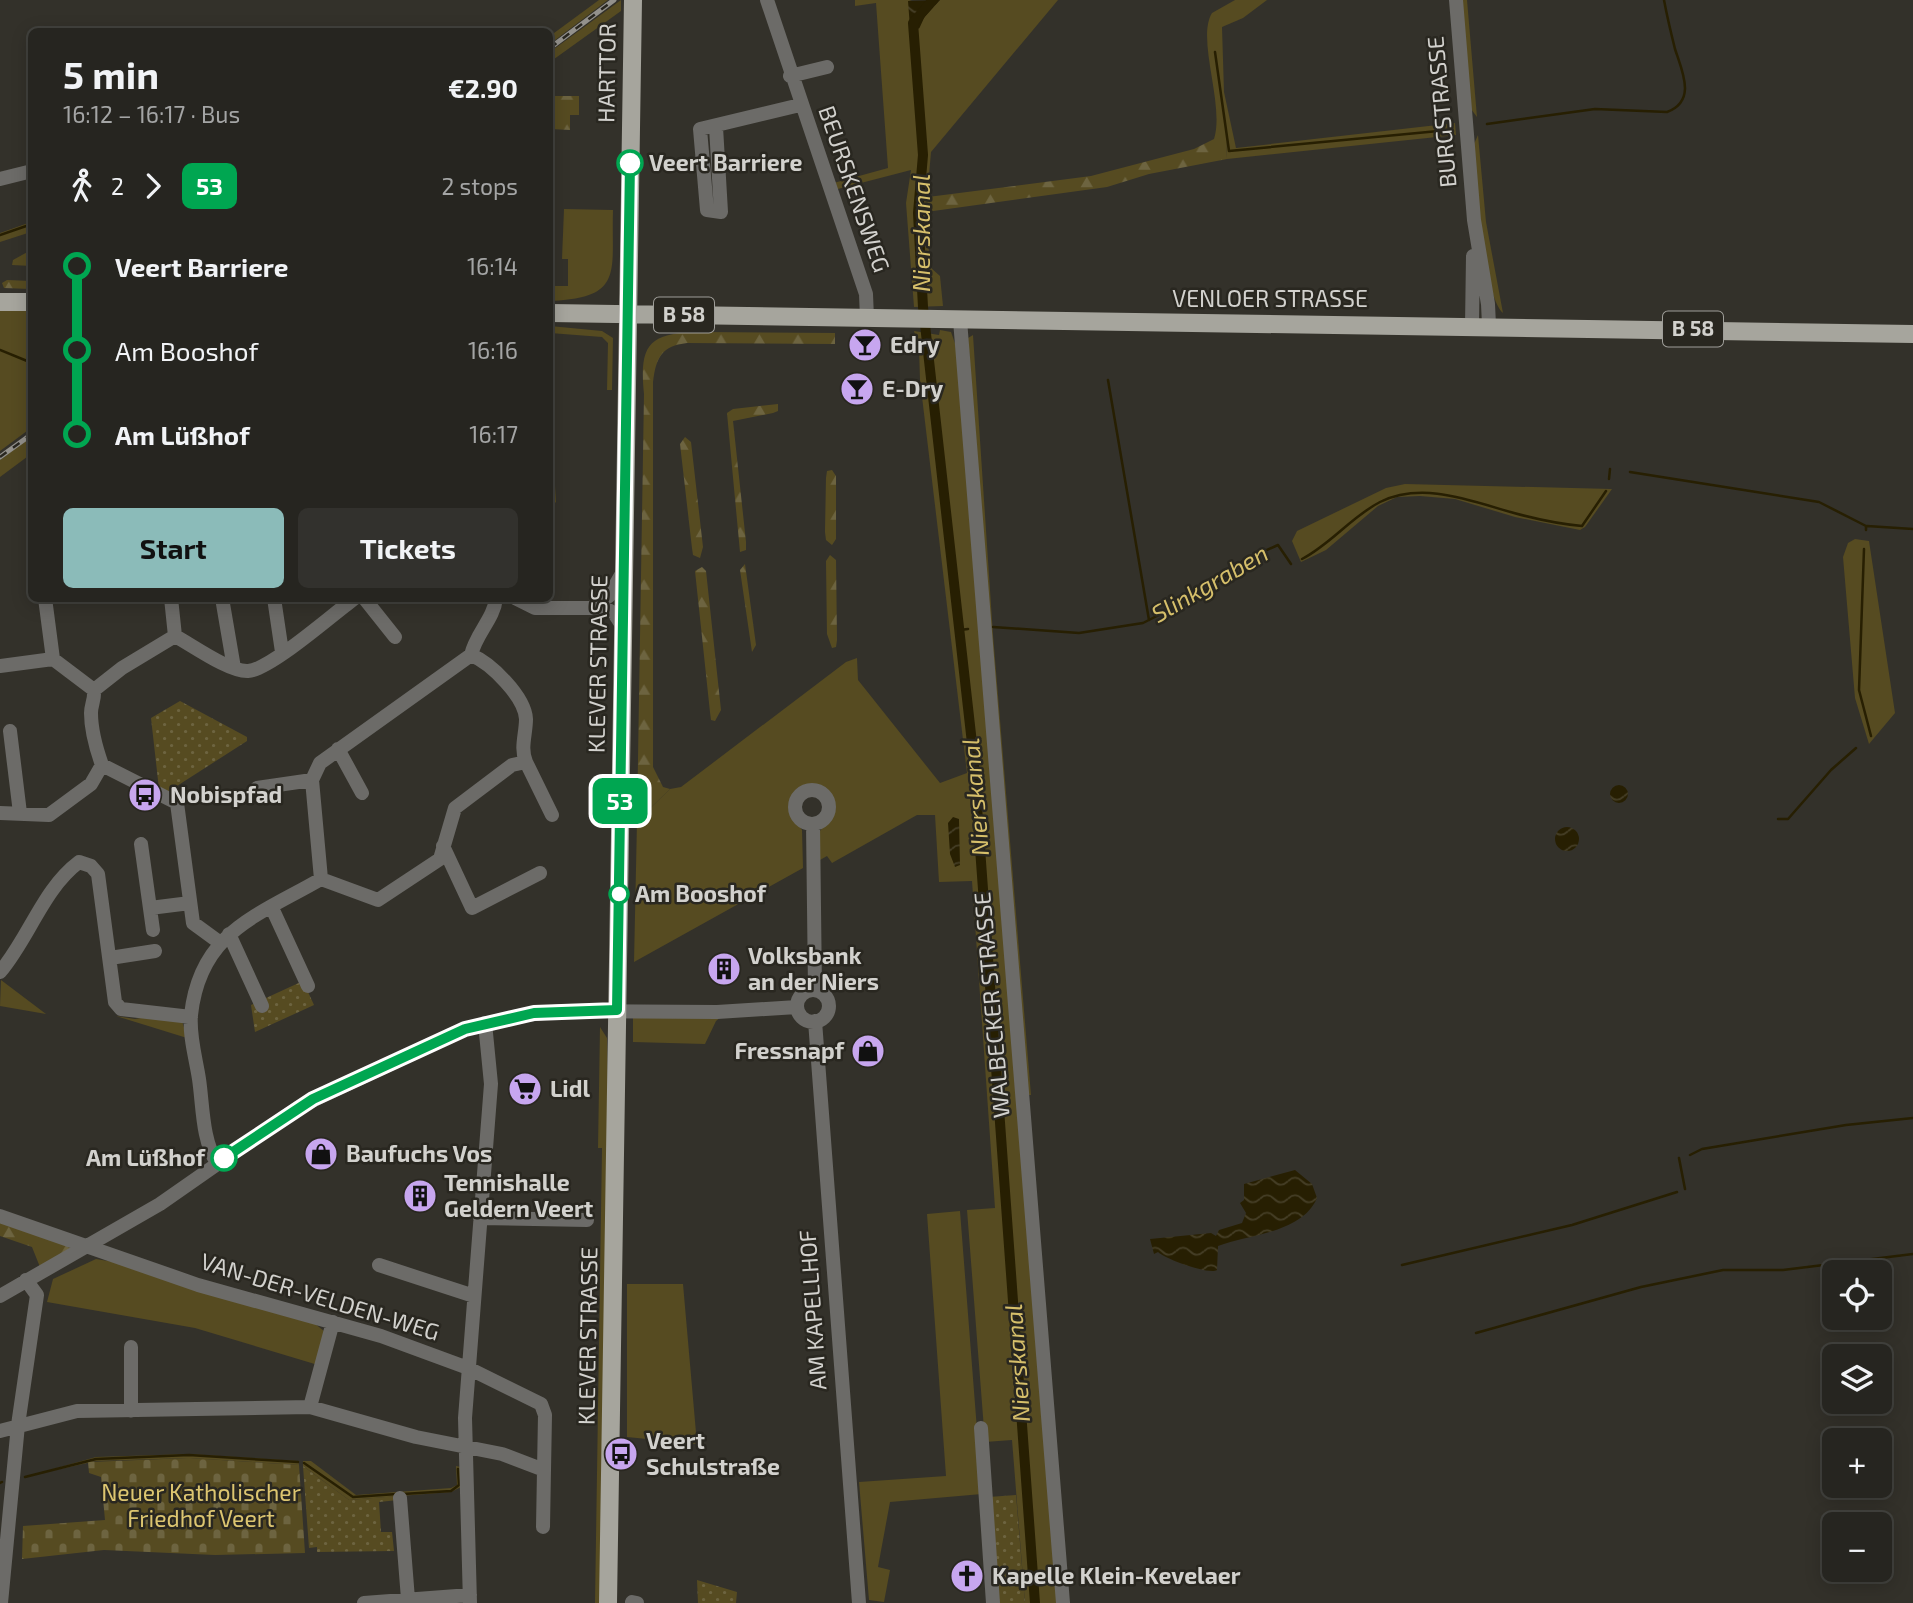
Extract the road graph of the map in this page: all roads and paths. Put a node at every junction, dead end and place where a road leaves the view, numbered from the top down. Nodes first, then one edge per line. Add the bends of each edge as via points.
1 (633, 0) edge
2 (767, 0) edge
3 (1456, 0) edge
4 (827, 67) dead end
5 (790, 76) junction
6 (800, 106) junction
7 (716, 127) junction
8 (28, 172) edge
9 (0, 179) edge
10 (0, 302) edge
11 (28, 302) edge
12 (553, 313) edge
13 (626, 315) junction
14 (867, 317) junction
15 (960, 320) junction
16 (1480, 325) junction
17 (1913, 334) edge
18 (624, 570) junction
19 (46, 602) edge
20 (171, 602) edge
21 (223, 602) edge
22 (275, 602) edge
23 (350, 602) edge
24 (367, 602) edge
25 (513, 602) edge
26 (522, 602) edge
27 (495, 606) edge
28 (594, 606) junction
29 (623, 627) junction
30 (175, 636) junction
31 (395, 637) dead end
32 (282, 652) junction
33 (471, 655) junction
34 (53, 659) junction
35 (0, 666) edge
36 (234, 668) junction
37 (94, 690) junction
38 (10, 731) dead end
39 (338, 749) junction
40 (526, 762) junction
41 (102, 765) junction
42 (312, 780) junction
43 (257, 789) dead end
44 (362, 793) dead end
45 (0, 813) edge
46 (19, 813) junction
47 (552, 815) dead end
48 (813, 824) dead end
49 (141, 844) dead end
50 (443, 846) junction
51 (540, 873) dead end
52 (321, 879) junction
53 (190, 903) junction
54 (150, 908) junction
55 (272, 908) junction
56 (153, 930) dead end
57 (224, 938) junction
58 (155, 951) dead end
59 (110, 958) junction
60 (0, 971) edge
61 (308, 986) dead end
62 (815, 990) junction
63 (262, 1006) dead end
64 (797, 1007) junction
65 (617, 1010) junction
66 (191, 1017) junction
67 (816, 1021) junction
68 (485, 1023) junction
69 (217, 1163) junction
70 (0, 1216) edge
71 (480, 1218) junction
72 (587, 1220) dead end
73 (86, 1248) junction
74 (379, 1265) dead end
75 (26, 1280) junction
76 (0, 1296) edge
77 (474, 1296) junction
78 (333, 1322) junction
79 (131, 1347) dead end
80 (468, 1368) junction
81 (310, 1407) junction
82 (131, 1410) junction
83 (18, 1425) junction
84 (981, 1428) dead end
85 (0, 1431) edge
86 (465, 1447) junction
87 (544, 1470) junction
88 (400, 1498) dead end
89 (543, 1527) dead end
90 (408, 1599) junction
91 (470, 1599) edge
92 (859, 1599) edge
93 (1, 1603) edge
94 (364, 1603) edge
95 (608, 1603) edge
96 (993, 1603) edge
97 (1063, 1603) edge

1 - 13 main road, HARTTOR / B 58
2 - 5 street, BEURSKENSWEG
3 - 16 street, BURGSTRASSE via 1474,220 1488,304
4 - 5 street
5 - 6 street, BEURSKENSWEG
6 - 7 street
6 - 14 street, BEURSKENSWEG via 866,294
7 - 7 street via 719,171 721,212 706,210 702,166 700,129
8 - 9 street
10 - 11 main road
12 - 13 main road, VENLOER STRASSE
13 - 14 main road, VENLOER STRASSE / B 58
13 - 18 main road, KLEVER STRASSE
14 - 15 main road, VENLOER STRASSE / B 58
15 - 16 main road, VENLOER STRASSE / B 58
15 - 97 street, WALBECKER STRASSE
16 - 17 main road, VENLOER STRASSE / B 58
18 - 28 street via 609,596
18 - 29 main road, KLEVER STRASSE
19 - 34 street
20 - 30 street
21 - 36 street
22 - 32 street
23 - 32 street
24 - 31 street
25 - 27 street
26 - 28 street via 548,609
27 - 33 street via 474,639
28 - 29 street via 614,613
29 - 65 main road, KLEVER STRASSE
30 - 36 street
30 - 37 street
32 - 36 street via 257,668
33 - 39 street
33 - 40 street via 502,676 525,707
34 - 35 street
34 - 37 street
37 - 41 street via 91,710
38 - 46 street
39 - 42 street via 320,763
39 - 44 street
40 - 47 street
40 - 50 street via 512,765 455,808
41 - 46 street via 91,784 49,815
41 - 53 street via 177,803
42 - 43 street
42 - 52 street
45 - 46 street
48 - 62 street, AM KAPELLHOF
49 - 54 street
50 - 51 street via 472,908
50 - 52 street via 440,859 378,900
52 - 55 street
53 - 54 street
53 - 57 street via 193,923
54 - 56 street
55 - 57 street
55 - 61 street
57 - 63 street
57 - 66 street via 199,976
58 - 59 street
59 - 60 street via 98,874 79,862 34,918 14,956
59 - 66 street via 115,1002 121,1009
62 - 64 street via 800,996
62 - 67 street, AM KAPELLHOF via 825,995 829,1006 825,1016
64 - 65 street via 727,1012
64 - 67 street via 803,1018
65 - 68 street via 534,1013
65 - 95 main road, KLEVER STRASSE
66 - 69 street via 208,1140
67 - 92 street, AM KAPELLHOF
68 - 69 street via 313,1099
68 - 71 street via 491,1084
69 - 73 street
70 - 73 street, VAN-DER-VELDEN-WEG
71 - 72 street
71 - 77 street
73 - 75 street
73 - 78 street, VAN-DER-VELDEN-WEG
74 - 77 street
75 - 76 street
75 - 83 street via 37,1295
77 - 80 street
78 - 80 street, VAN-DER-VELDEN-WEG
78 - 81 street
79 - 82 street
80 - 86 street
80 - 87 street, VAN-DER-VELDEN-WEG via 541,1404
81 - 82 street
81 - 86 street
82 - 83 street via 77,1411
83 - 85 street
83 - 93 street
84 - 96 street
86 - 87 street via 502,1454
86 - 91 street
87 - 89 street
88 - 90 street
90 - 91 street
90 - 94 street

